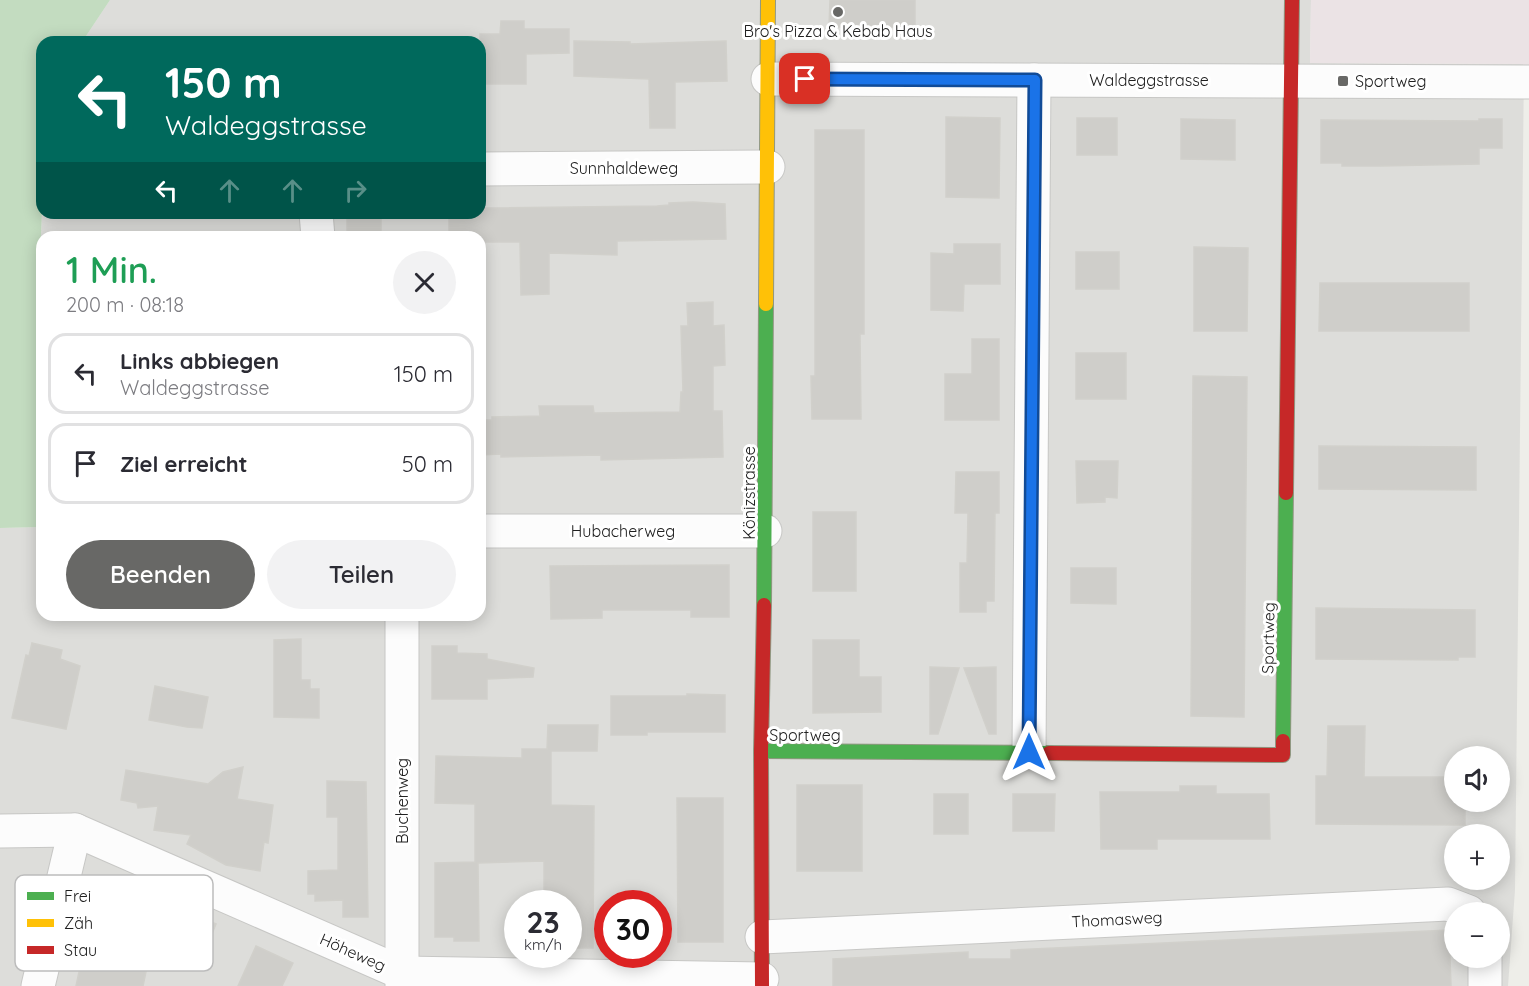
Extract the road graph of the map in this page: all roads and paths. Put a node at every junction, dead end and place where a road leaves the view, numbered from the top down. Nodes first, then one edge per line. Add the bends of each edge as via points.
1 (768, 0) edge
2 (1292, 0) edge
3 (768, 79) junction
4 (1035, 80) junction
5 (1291, 81) junction
6 (1529, 82) edge
7 (768, 167) junction
8 (486, 169) edge
9 (486, 531) edge
10 (765, 531) junction
11 (402, 621) edge
12 (761, 751) junction
13 (1029, 752) junction
14 (75, 830) junction
15 (0, 831) edge
16 (64, 875) edge
17 (173, 875) edge
18 (213, 893) edge
19 (1444, 904) edge
20 (762, 937) junction
21 (1485, 968) edge
22 (42, 971) edge
23 (402, 980) edge
24 (762, 983) edge
25 (38, 986) edge
26 (1485, 986) edge

1 - 3 street, Könizstrasse
2 - 5 street, Sportweg
3 - 4 street, Waldeggstrasse
3 - 7 street, Könizstrasse
4 - 5 street, Waldeggstrasse
4 - 13 street
5 - 6 street, Waldeggstrasse
5 - 13 street, Sportweg via 1283,755
7 - 8 street, Sunnhaldeweg
7 - 10 street, Könizstrasse
9 - 10 street, Hubacherweg
10 - 12 street, Könizstrasse
11 - 23 street, Buchenweg
12 - 13 street, Sportweg
12 - 20 street, Könizstrasse
14 - 15 street, Höheweg
14 - 16 street
14 - 17 street, Höheweg
18 - 23 street, Höheweg
19 - 20 street, Thomasweg
20 - 24 street, Könizstrasse
21 - 26 street
22 - 25 street
23 - 24 street, Höheweg

